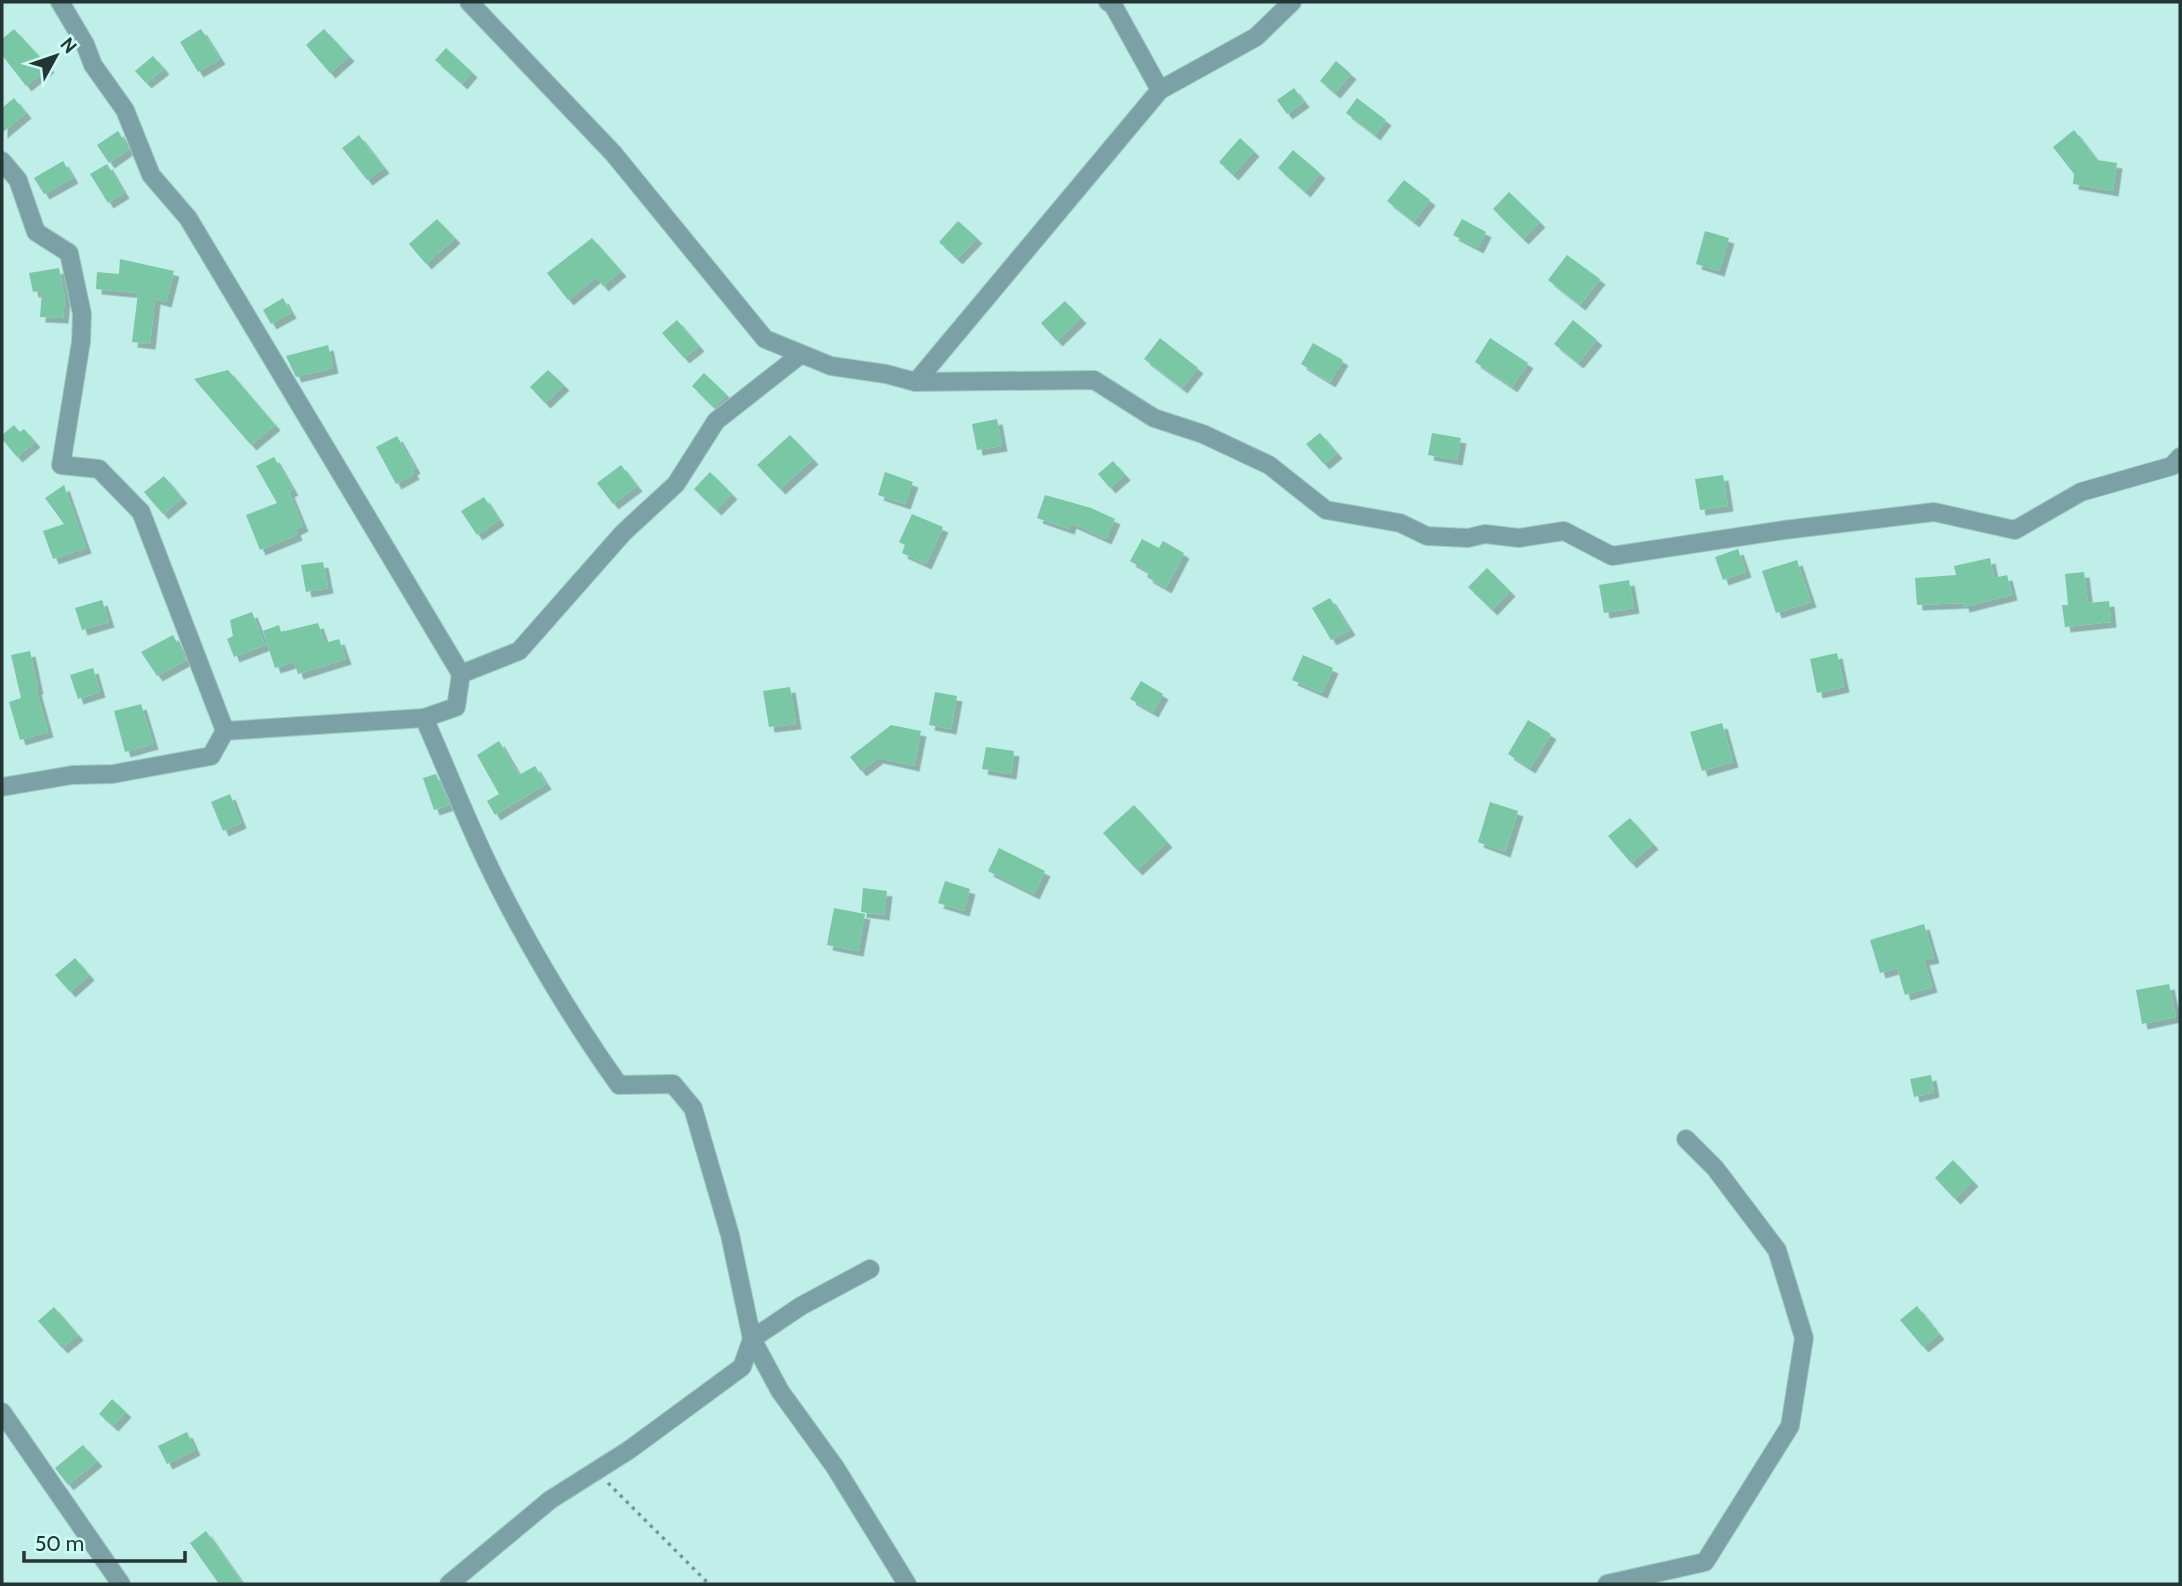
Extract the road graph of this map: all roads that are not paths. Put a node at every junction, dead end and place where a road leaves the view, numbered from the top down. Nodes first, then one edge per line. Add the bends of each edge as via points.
1 (60, 2) edge
2 (469, 2) edge
3 (1108, 2) edge
4 (1292, 2) edge
5 (1160, 90) junction
6 (2, 161) edge
7 (800, 355) junction
8 (916, 382) junction
9 (2180, 457) edge
10 (461, 674) junction
11 (424, 718) junction
12 (225, 731) junction
13 (2, 787) edge
14 (1686, 1139) dead end
15 (870, 1269) dead end
16 (752, 1339) junction
17 (2, 1412) edge
18 (121, 1584) edge
19 (449, 1584) edge
20 (906, 1584) edge
21 (1607, 1584) edge

1 - 10 street via 93,65 125,110 151,175 188,218
2 - 7 street via 612,153 765,339
3 - 5 street
4 - 5 street via 1256,37
5 - 8 street
6 - 12 street via 18,180 36,232 69,253 82,314 61,466 99,469 141,512
7 - 8 street via 831,366
7 - 10 street via 716,421 676,484 623,533 519,651
8 - 9 street via 1094,380 1154,418 1203,434 1269,465 1326,510 1400,523 1427,536 1519,538 1564,531 1612,556 1934,512 2015,530 2081,492 2172,466
10 - 11 street via 456,707
11 - 12 street
11 - 16 street via 486,862 601,1059 619,1085 673,1084 693,1108 730,1235
12 - 13 street via 211,756
14 - 21 street via 1715,1168 1777,1250 1804,1338 1790,1426 1705,1562
15 - 16 street
16 - 19 street via 743,1367 597,1472 550,1500
16 - 20 street via 780,1391 835,1467
17 - 18 street

